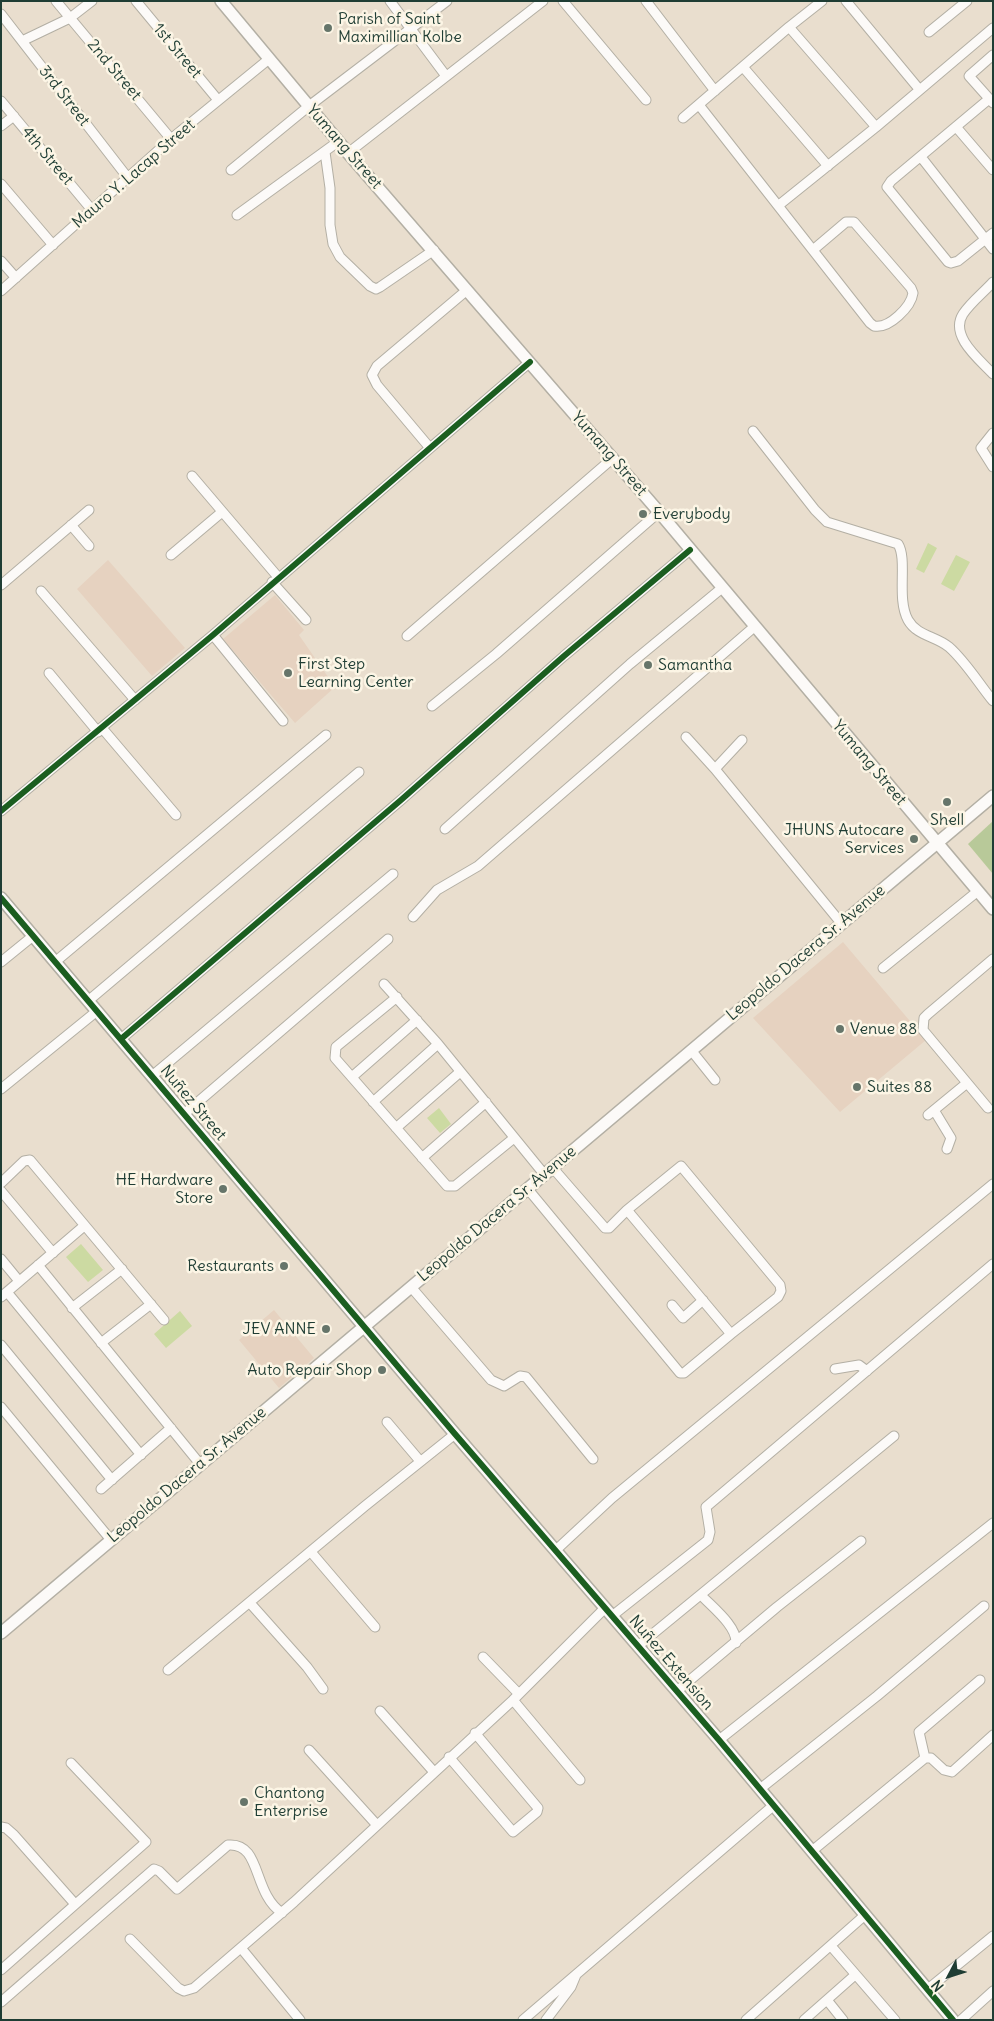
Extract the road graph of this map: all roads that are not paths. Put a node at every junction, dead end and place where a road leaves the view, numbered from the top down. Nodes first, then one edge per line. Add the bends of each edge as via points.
1 (56, 1) edge
2 (92, 1) edge
3 (136, 1) edge
4 (221, 1) edge
5 (390, 1) edge
6 (447, 1) edge
7 (543, 1) edge
8 (563, 1) edge
9 (646, 1) edge
10 (822, 1) edge
11 (846, 1) edge
12 (967, 1) edge
13 (1, 14) edge
14 (70, 18) junction
15 (789, 27) junction
16 (993, 28) edge
17 (410, 29) junction
18 (929, 32) dead end
19 (22, 41) junction
20 (993, 55) edge
21 (269, 59) junction
22 (743, 67) junction
23 (446, 76) junction
24 (919, 89) junction
25 (715, 91) junction
26 (218, 100) junction
27 (646, 100) dead end
28 (1, 101) edge
29 (991, 101) edge
30 (699, 105) junction
31 (310, 106) junction
32 (14, 116) junction
33 (683, 118) dead end
34 (1, 126) edge
35 (876, 127) junction
36 (957, 128) junction
37 (171, 139) junction
38 (339, 141) junction
39 (325, 152) junction
40 (348, 153) junction
41 (921, 157) junction
42 (828, 166) junction
43 (231, 170) dead end
44 (993, 170) edge
45 (128, 178) junction
46 (1, 184) edge
47 (779, 205) junction
48 (92, 210) junction
49 (237, 215) dead end
50 (989, 236) edge
51 (53, 245) junction
52 (993, 248) edge
53 (434, 250) junction
54 (812, 250) junction
55 (1, 261) edge
56 (16, 278) junction
57 (993, 282) edge
58 (467, 290) junction
59 (1, 291) edge
60 (530, 362) junction
61 (993, 374) edge
62 (753, 431) dead end
63 (993, 433) edge
64 (430, 448) junction
65 (613, 458) junction
66 (993, 466) edge
67 (192, 476) dead end
68 (89, 510) dead end
69 (222, 512) junction
70 (659, 512) junction
71 (71, 525) junction
72 (89, 546) dead end
73 (690, 550) junction
74 (171, 555) dead end
75 (275, 580) junction
76 (1, 585) edge
77 (722, 588) junction
78 (41, 591) dead end
79 (306, 620) dead end
80 (754, 627) junction
81 (213, 635) junction
82 (407, 636) dead end
83 (49, 673) dead end
84 (135, 700) junction
85 (993, 701) edge
86 (432, 706) dead end
87 (283, 721) dead end
88 (100, 730) junction
89 (326, 735) dead end
90 (686, 736) dead end
91 (742, 740) dead end
92 (715, 768) junction
93 (359, 772) dead end
94 (993, 796) edge
95 (1, 811) edge
96 (176, 815) dead end
97 (445, 829) dead end
98 (937, 843) junction
99 (393, 874) dead end
100 (978, 891) junction
101 (1, 898) edge
102 (993, 909) edge
103 (413, 917) dead end
104 (841, 923) junction
105 (33, 936) junction
106 (388, 938) dead end
107 (993, 959) edge
108 (1, 962) edge
109 (56, 962) junction
110 (883, 968) dead end
111 (384, 984) dead end
112 (396, 997) junction
113 (88, 1001) junction
114 (96, 1010) junction
115 (417, 1020) junction
116 (121, 1039) junction
117 (438, 1044) junction
118 (691, 1050) junction
119 (460, 1072) junction
120 (152, 1076) junction
121 (352, 1077) junction
122 (715, 1080) dead end
123 (967, 1083) junction
124 (1, 1090) edge
125 (373, 1102) junction
126 (486, 1102) junction
127 (988, 1108) dead end
128 (184, 1114) junction
129 (396, 1128) junction
130 (514, 1138) junction
131 (947, 1150) dead end
132 (422, 1158) junction
133 (548, 1171) junction
134 (1, 1182) edge
135 (993, 1184) edge
136 (527, 1188) junction
137 (1, 1191) edge
138 (627, 1210) junction
139 (84, 1226) junction
140 (53, 1253) junction
141 (1, 1259) edge
142 (993, 1264) edge
143 (38, 1266) junction
144 (122, 1268) junction
145 (19, 1281) junction
146 (411, 1286) junction
147 (4, 1294) edge
148 (703, 1300) junction
149 (151, 1304) junction
150 (672, 1304) dead end
151 (72, 1308) junction
152 (164, 1320) dead end
153 (365, 1325) junction
154 (731, 1334) junction
155 (101, 1343) junction
156 (1, 1345) edge
157 (835, 1368) dead end
158 (867, 1371) junction
159 (1, 1407) edge
160 (387, 1422) dead end
161 (171, 1428) junction
162 (455, 1434) junction
163 (894, 1436) dead end
164 (140, 1455) junction
165 (593, 1459) dead end
166 (420, 1461) junction
167 (200, 1464) junction
168 (112, 1480) junction
169 (101, 1489) dead end
170 (993, 1523) edge
171 (111, 1540) junction
172 (861, 1541) dead end
173 (556, 1550) junction
174 (311, 1552) junction
175 (701, 1594) junction
176 (250, 1603) junction
177 (984, 1606) dead end
178 (609, 1612) junction
179 (374, 1626) dead end
180 (1, 1633) edge
181 (736, 1643) junction
182 (638, 1646) junction
183 (483, 1657) dead end
184 (168, 1670) dead end
185 (980, 1680) dead end
186 (323, 1689) dead end
187 (677, 1691) junction
188 (515, 1697) junction
189 (380, 1711) dead end
190 (475, 1733) junction
191 (993, 1735) edge
192 (719, 1740) junction
193 (309, 1750) dead end
194 (449, 1757) junction
195 (925, 1758) junction
196 (71, 1763) dead end
197 (434, 1772) junction
198 (580, 1780) dead end
199 (760, 1789) junction
200 (774, 1806) junction
201 (376, 1824) junction
202 (1, 1827) edge
203 (812, 1851) junction
204 (75, 1904) junction
205 (282, 1913) junction
206 (865, 1914) junction
207 (993, 1936) edge
208 (130, 1939) dead end
209 (831, 1946) junction
210 (240, 1948) junction
211 (1, 1970) edge
212 (577, 1972) junction
213 (855, 1975) junction
214 (928, 1989) junction
215 (993, 1991) edge
216 (827, 2000) junction
217 (1, 2002) edge
218 (300, 2020) edge
219 (523, 2020) edge
220 (546, 2020) edge
221 (746, 2020) edge
222 (804, 2020) edge
223 (843, 2020) edge
224 (895, 2020) edge
225 (953, 2020) edge
226 (961, 2020) edge

1 - 14 street, 2nd Street
2 - 14 street
3 - 26 street, 1st Street
4 - 21 main road, Yumang Street
5 - 17 street
6 - 17 street
7 - 23 street
8 - 27 street
9 - 25 street
10 - 15 street
11 - 24 street
12 - 18 street
13 - 19 street, 3rd Street
14 - 19 street
14 - 37 street, 2nd Street
15 - 22 street
15 - 35 street
16 - 24 street
17 - 23 street
17 - 31 street
19 - 45 street, 3rd Street
20 - 29 street via 969,76
21 - 26 street, Mauro Y. Lacap Street
21 - 31 main road, Yumang Street
22 - 25 street
22 - 42 street
23 - 40 street
24 - 35 street
25 - 30 street
26 - 37 street, Mauro Y. Lacap Street
28 - 32 street, 4th Street
29 - 36 street
30 - 33 street
30 - 47 street
31 - 38 main road, Yumang Street
31 - 43 street
32 - 34 street
32 - 48 street, 4th Street
35 - 42 street
36 - 41 street
36 - 44 street
37 - 45 street, Mauro Y. Lacap Street
38 - 39 street
38 - 40 main road, Yumang Street
39 - 49 street
39 - 53 street via 333,244 340,256 370,286 380,287
40 - 53 main road, Yumang Street
41 - 50 street
41 - 50 street via 888,184 890,194 948,262 958,261
42 - 47 street
45 - 48 street, Mauro Y. Lacap Street
46 - 51 street
47 - 54 street
48 - 51 street, Mauro Y. Lacap Street
50 - 52 street
51 - 56 street, Mauro Y. Lacap Street
53 - 58 main road, Yumang Street
54 - 54 street via 846,222 854,222 911,288 910,303 886,324 874,326
55 - 56 street
56 - 59 street, Mauro Y. Lacap Street
57 - 61 street via 962,315 960,329 970,349
58 - 60 main road, Yumang Street
58 - 64 street via 377,366 372,375
60 - 64 street
60 - 65 main road, Yumang Street
62 - 85 street via 827,522 898,544 901,552 900,585 909,621 921,633 941,640 952,649
63 - 66 street via 981,448
64 - 75 street
65 - 70 main road, Yumang Street
65 - 82 street
67 - 69 street
68 - 71 street
69 - 74 street
69 - 75 street
70 - 73 main road, Yumang Street
70 - 86 street
71 - 72 street
71 - 76 street
73 - 77 main road, Yumang Street
73 - 116 street
75 - 79 street
75 - 81 street
77 - 80 main road, Yumang Street
77 - 97 street via 630,664
78 - 84 street
80 - 98 main road, Yumang Street
80 - 103 street via 478,866 437,890
81 - 84 street
81 - 87 street
83 - 88 street
84 - 88 street
88 - 95 street
88 - 96 street
89 - 109 street
90 - 92 street
91 - 92 street
92 - 104 street
93 - 113 street
94 - 98 main road, Leopoldo Dacera Sr. Avenue
98 - 100 main road, Yumang Street
98 - 104 main road, Leopoldo Dacera Sr. Avenue
99 - 120 street
100 - 102 main road, Yumang Street
100 - 110 street
101 - 105 main road, Nuñez Street
104 - 118 main road, Leopoldo Dacera Sr. Avenue
105 - 108 street
105 - 109 main road, Nuñez Street
106 - 128 street
107 - 123 street via 928,1014 922,1024 923,1030
109 - 113 main road, Nuñez Street
111 - 112 street
112 - 115 street
112 - 121 street via 336,1047 335,1058
113 - 114 main road, Nuñez Street
114 - 116 main road, Nuñez Street
114 - 124 street
115 - 117 street
115 - 121 street
116 - 120 main road, Nuñez Street
117 - 119 street
117 - 125 street
118 - 122 street
118 - 133 main road, Leopoldo Dacera Sr. Avenue
119 - 126 street
119 - 129 street
120 - 128 main road, Nuñez Street
121 - 125 street
123 - 127 street
123 - 131 street via 931,1112 951,1138
125 - 129 street
126 - 130 street
126 - 132 street
128 - 153 main road, Nuñez Street
129 - 132 street
130 - 132 street via 455,1186 444,1184
130 - 133 street
133 - 136 main road, Leopoldo Dacera Sr. Avenue
133 - 138 street via 605,1228 609,1228
134 - 139 street via 24,1161 30,1160
135 - 173 street via 612,1498
136 - 146 main road, Leopoldo Dacera Sr. Avenue
136 - 154 street via 680,1373
137 - 140 street
138 - 148 street
138 - 154 street via 681,1166 780,1285 778,1297
139 - 140 street
139 - 144 street
140 - 143 street
141 - 145 street
142 - 158 street
143 - 145 street
143 - 151 street
144 - 149 street
144 - 151 street
145 - 147 street
146 - 153 main road, Leopoldo Dacera Sr. Avenue
146 - 165 street via 491,1380 504,1386 520,1376 526,1377
147 - 164 street
148 - 150 street via 683,1318
148 - 154 street
149 - 152 street
149 - 155 street
151 - 155 street
153 - 162 main road, Nuñez Extension
153 - 167 main road, Leopoldo Dacera Sr. Avenue
155 - 161 street
156 - 168 street
157 - 158 street via 859,1364
158 - 178 street via 706,1507 708,1540
159 - 171 street
160 - 166 street
161 - 164 street
161 - 167 street
162 - 166 street
162 - 173 main road, Nuñez Extension
163 - 175 street
164 - 168 street
166 - 174 street
167 - 171 main road, Leopoldo Dacera Sr. Avenue
168 - 169 street
170 - 192 street
171 - 180 main road, Leopoldo Dacera Sr. Avenue
172 - 181 street
173 - 178 main road, Nuñez Extension
174 - 176 street
174 - 179 street
175 - 181 street via 731,1627
175 - 182 street
176 - 184 street
176 - 186 street via 307,1666
177 - 199 street
178 - 182 main road, Nuñez Extension
178 - 188 street
181 - 187 street
182 - 187 main road, Nuñez Extension
183 - 188 street
185 - 195 street via 920,1732
187 - 192 main road, Nuñez Extension
188 - 190 street
188 - 198 street
189 - 197 street
190 - 194 street
190 - 194 street via 538,1808 537,1812 513,1832
191 - 195 street via 952,1772 944,1770 931,1758
192 - 199 main road, Nuñez Extension
193 - 201 street
194 - 197 street
195 - 203 street
196 - 204 street via 146,1842
197 - 201 street
199 - 200 main road, Nuñez Extension
200 - 203 main road, Nuñez Extension
200 - 212 street
201 - 205 street
202 - 204 street via 14,1835
203 - 206 main road, Nuñez Extension
204 - 211 street
205 - 210 street
205 - 217 street via 272,1905 262,1889 250,1854 241,1846 228,1845 177,1889 154,1869
206 - 209 street
206 - 214 main road, Nuñez Extension
207 - 214 street
208 - 210 street via 169,1981 184,1991 194,1988
209 - 213 street
209 - 221 street
210 - 218 street
212 - 219 street
212 - 220 street via 571,1987
213 - 216 street
213 - 224 street
214 - 225 main road, Nuñez Extension
215 - 226 street
216 - 222 street
216 - 223 street

